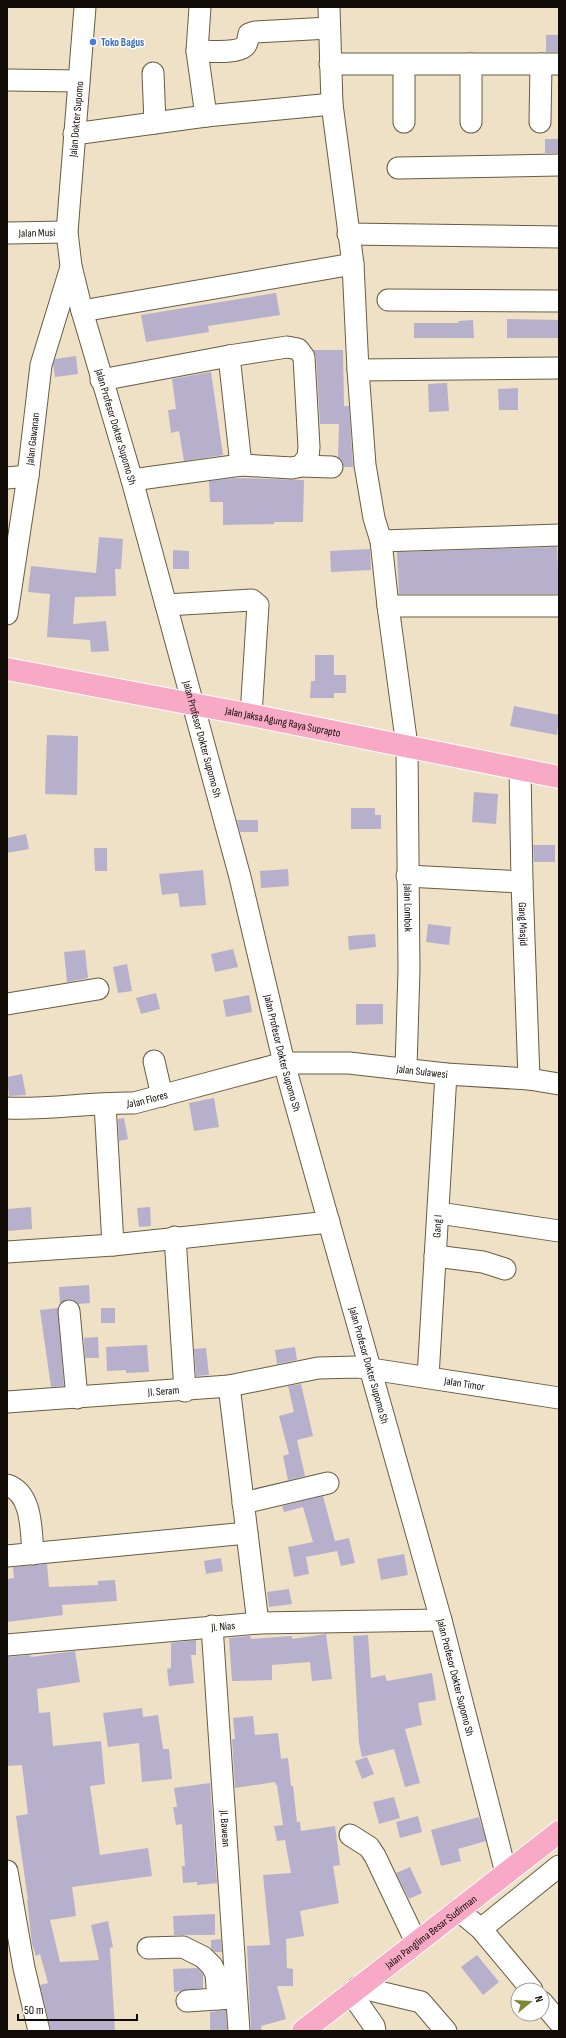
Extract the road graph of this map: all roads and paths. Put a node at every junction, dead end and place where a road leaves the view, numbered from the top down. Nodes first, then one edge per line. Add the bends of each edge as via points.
1 (85, 7) edge
2 (200, 7) edge
3 (329, 7) edge
4 (329, 28) junction
5 (197, 51) junction
6 (330, 64) junction
7 (471, 64) junction
8 (550, 64) edge
9 (404, 65) junction
10 (153, 72) dead end
11 (7, 80) edge
12 (79, 81) junction
13 (332, 104) junction
14 (206, 116) junction
15 (404, 122) dead end
16 (471, 122) dead end
17 (540, 122) dead end
18 (155, 123) junction
19 (74, 134) junction
20 (559, 165) edge
21 (398, 168) dead end
22 (67, 232) junction
23 (7, 233) edge
24 (348, 234) junction
25 (559, 237) edge
26 (353, 264) junction
27 (71, 266) junction
28 (388, 300) dead end
29 (559, 301) edge
30 (82, 311) junction
31 (229, 356) junction
32 (559, 368) edge
33 (358, 370) junction
34 (101, 380) junction
35 (241, 465) junction
36 (301, 466) junction
37 (332, 467) dead end
38 (28, 476) junction
39 (7, 478) edge
40 (132, 480) junction
41 (559, 535) edge
42 (381, 541) junction
43 (166, 605) junction
44 (388, 606) junction
45 (559, 606) edge
46 (7, 614) edge
47 (7, 669) edge
48 (193, 704) junction
49 (251, 715) junction
50 (407, 746) junction
51 (520, 769) junction
52 (559, 777) edge
53 (407, 876) junction
54 (522, 882) junction
55 (98, 989) dead end
56 (7, 1004) edge
57 (154, 1061) dead end
58 (284, 1063) junction
59 (406, 1068) junction
60 (446, 1074) junction
61 (529, 1079) junction
62 (559, 1084) edge
63 (162, 1096) junction
64 (105, 1104) junction
65 (7, 1108) edge
66 (439, 1213) junction
67 (312, 1223) junction
68 (559, 1231) edge
69 (175, 1237) junction
70 (113, 1245) junction
71 (7, 1252) edge
72 (435, 1256) junction
73 (505, 1269) dead end
74 (69, 1311) dead end
75 (370, 1369) junction
76 (428, 1377) junction
77 (229, 1386) junction
78 (185, 1390) junction
79 (77, 1398) junction
80 (559, 1398) edge
81 (7, 1402) edge
82 (328, 1483) dead end
83 (7, 1485) edge
84 (243, 1503) junction
85 (247, 1533) junction
86 (33, 1554) junction
87 (7, 1556) edge
88 (440, 1620) junction
89 (258, 1623) junction
90 (212, 1626) junction
91 (7, 1645) edge
92 (559, 1832) edge
93 (350, 1836) dead end
94 (559, 1866) edge
95 (7, 1871) edge
96 (506, 1873) junction
97 (458, 1910) junction
98 (481, 1929) junction
99 (416, 1942) junction
100 (148, 1948) dead end
101 (525, 1982) edge
102 (355, 1990) junction
103 (227, 1998) junction
104 (187, 2001) dead end
105 (417, 2003) junction
106 (550, 2011) edge
107 (559, 2022) edge
108 (39, 2031) edge
109 (239, 2031) edge
110 (303, 2031) edge
111 (375, 2031) edge
112 (425, 2031) edge
113 (446, 2031) edge

1 - 12 street, Jalan Dokter Supomo
2 - 5 street
3 - 4 street, Jalan Lombok
4 - 5 street via 255,32 249,34 244,47 235,50
4 - 6 street, Jalan Lombok
5 - 14 street
6 - 9 street
6 - 13 street, Jalan Lombok
7 - 8 street
7 - 9 street
7 - 16 street
8 - 17 street
9 - 15 street
10 - 18 street
11 - 12 street
12 - 19 street, Jalan Dokter Supomo
13 - 14 street
13 - 24 street, Jalan Lombok
14 - 18 street
18 - 19 street
19 - 22 street, Jalan Dokter Supomo
20 - 21 street
22 - 23 street, Jalan Musi
22 - 27 street, Jalan Profesor Dokter Supomo Sh
24 - 25 street
24 - 26 street, Jalan Lombok
26 - 30 street
26 - 33 street, Jalan Lombok
27 - 30 street, Jalan Profesor Dokter Supomo Sh
27 - 38 street, Jalan Gawanan via 41,365
28 - 29 street
30 - 34 street, Jalan Profesor Dokter Supomo Sh
31 - 34 street
31 - 35 street
31 - 36 street via 287,347 298,349 304,357 309,447 308,457
32 - 33 street
33 - 42 street, Jalan Lombok via 365,465 374,518
34 - 40 street, Jalan Profesor Dokter Supomo Sh
35 - 36 street via 292,468
35 - 40 street
36 - 37 street
38 - 39 street
38 - 46 street, Jalan Gawanan
40 - 43 street, Jalan Profesor Dokter Supomo Sh
41 - 42 street
42 - 44 street, Jalan Lombok
43 - 48 street, Jalan Profesor Dokter Supomo Sh
43 - 49 street via 252,600 258,605
44 - 45 street
44 - 50 street, Jalan Lombok
47 - 48 main road, Jalan Jaksa Agung Raya Suprapto
48 - 49 main road, Jalan Jaksa Agung Raya Suprapto
48 - 58 street, Jalan Profesor Dokter Supomo Sh via 240,877
49 - 50 main road, Jalan Jaksa Agung Raya Suprapto
50 - 51 main road, Jalan Jaksa Agung Raya Suprapto
50 - 53 street, Jalan Lombok
51 - 52 main road, Jalan Jaksa Agung Raya Suprapto
51 - 54 street, Gang Masjid
53 - 54 street
53 - 59 street, Jalan Lombok via 409,970
54 - 61 street, Gang Masjid
55 - 56 street
57 - 63 street
58 - 59 street, Jalan Sulawesi via 349,1063
58 - 63 street, Jalan Flores
58 - 67 street, Jalan Profesor Dokter Supomo Sh
59 - 60 street, Jalan Sulawesi
60 - 61 street, Jalan Sulawesi
60 - 66 street, Gang I
61 - 62 street, Jalan Sulawesi
63 - 64 street, Jalan Flores via 134,1103
64 - 65 street, Jalan Flores
64 - 70 street
66 - 68 street
66 - 72 street, Gang I
67 - 69 street
67 - 75 street, Jalan Profesor Dokter Supomo Sh
69 - 70 street
69 - 78 street
70 - 71 street
72 - 73 street via 483,1262
72 - 76 street, Gang I
74 - 79 street
75 - 76 street, Jalan Timor
75 - 77 street, Jl. Seram via 324,1367
75 - 88 street, Jalan Profesor Dokter Supomo Sh
76 - 80 street, Jalan Timor
77 - 78 street, Jl. Seram
77 - 84 street
78 - 79 street, Jl. Seram
79 - 81 street, Jl. Seram
82 - 84 street
83 - 86 street via 21,1494 27,1506
84 - 85 street
85 - 86 street
85 - 89 street
86 - 87 street
88 - 89 street, Jl. Nias
88 - 96 street, Jalan Profesor Dokter Supomo Sh
89 - 90 street, Jl. Nias
90 - 91 street, Jl. Nias
90 - 103 street, Jl. Bawean
92 - 96 main road, Jalan Panglima Besar Sudirman
93 - 99 street via 369,1847 375,1856
94 - 98 street
95 - 108 street via 24,1968
96 - 97 main road, Jalan Panglima Besar Sudirman
97 - 98 street
97 - 99 main road, Jalan Panglima Besar Sudirman
98 - 101 street
99 - 102 main road, Jalan Panglima Besar Sudirman
100 - 103 street via 183,1947 203,1957 212,1966
102 - 105 street
102 - 110 main road, Jalan Panglima Besar Sudirman
102 - 111 street
103 - 104 street
103 - 109 street, Jl. Bawean
105 - 112 street
105 - 113 street
106 - 107 street

